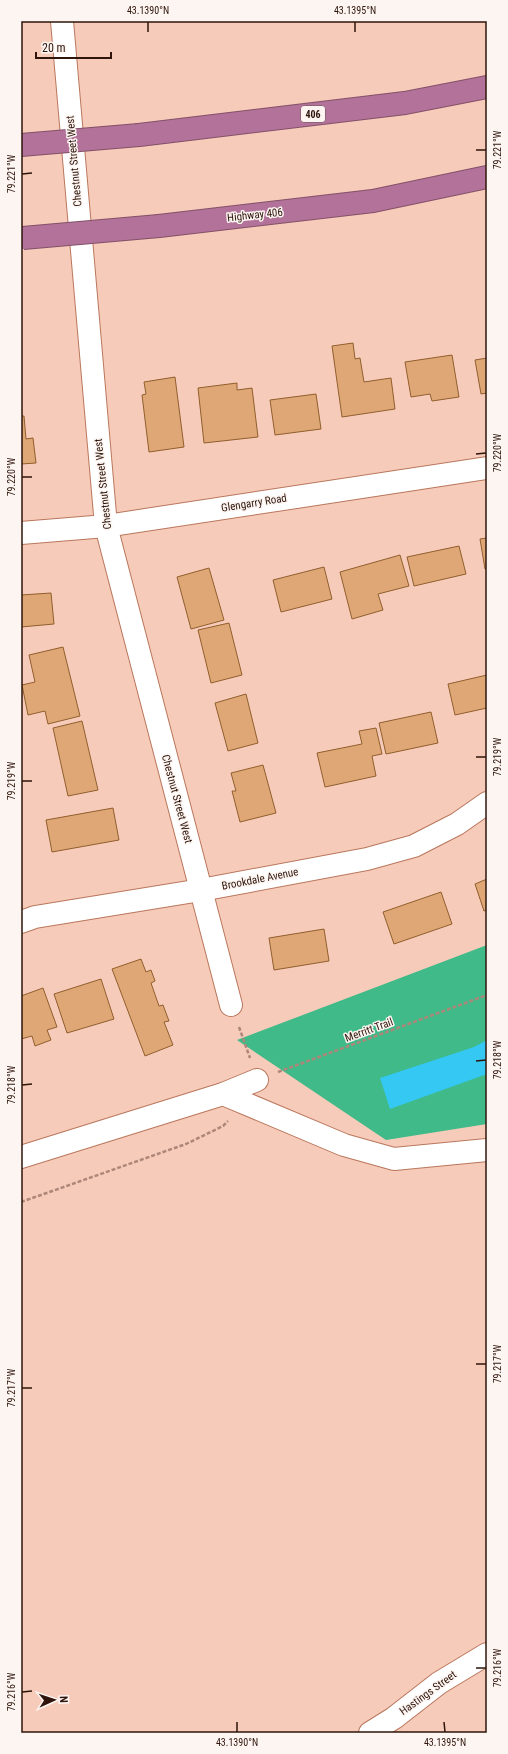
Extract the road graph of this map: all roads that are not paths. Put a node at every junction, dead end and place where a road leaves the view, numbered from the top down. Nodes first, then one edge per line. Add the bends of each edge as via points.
1 (62, 21) edge
2 (487, 87) edge
3 (21, 145) edge
4 (487, 177) edge
5 (22, 238) edge
6 (487, 468) edge
7 (106, 526) junction
8 (21, 533) edge
9 (487, 803) edge
10 (201, 890) junction
11 (21, 922) edge
12 (231, 1005) road end
13 (257, 1080) road end
14 (232, 1098) junction
15 (487, 1150) edge
16 (21, 1157) edge
17 (487, 1654) edge
18 (397, 1725) edge
19 (370, 1733) edge

1 - 7 street, Chestnut Street West
2 - 3 highway, 406, bridge via 405,103 139,135
4 - 5 highway, Highway 406, bridge via 374,201 159,226
6 - 7 street, Glengarry Road
7 - 8 street, Glengarry Road
7 - 10 street, Chestnut Street West
9 - 10 street, Brookdale Avenue via 457,824 414,846 367,859
10 - 11 street, Brookdale Avenue via 35,917
10 - 12 street, Chestnut Street West
13 - 14 street
14 - 15 street via 344,1145 394,1159
14 - 16 street
17 - 18 street, Hastings Street via 439,1682
18 - 19 street, Hastings Street

